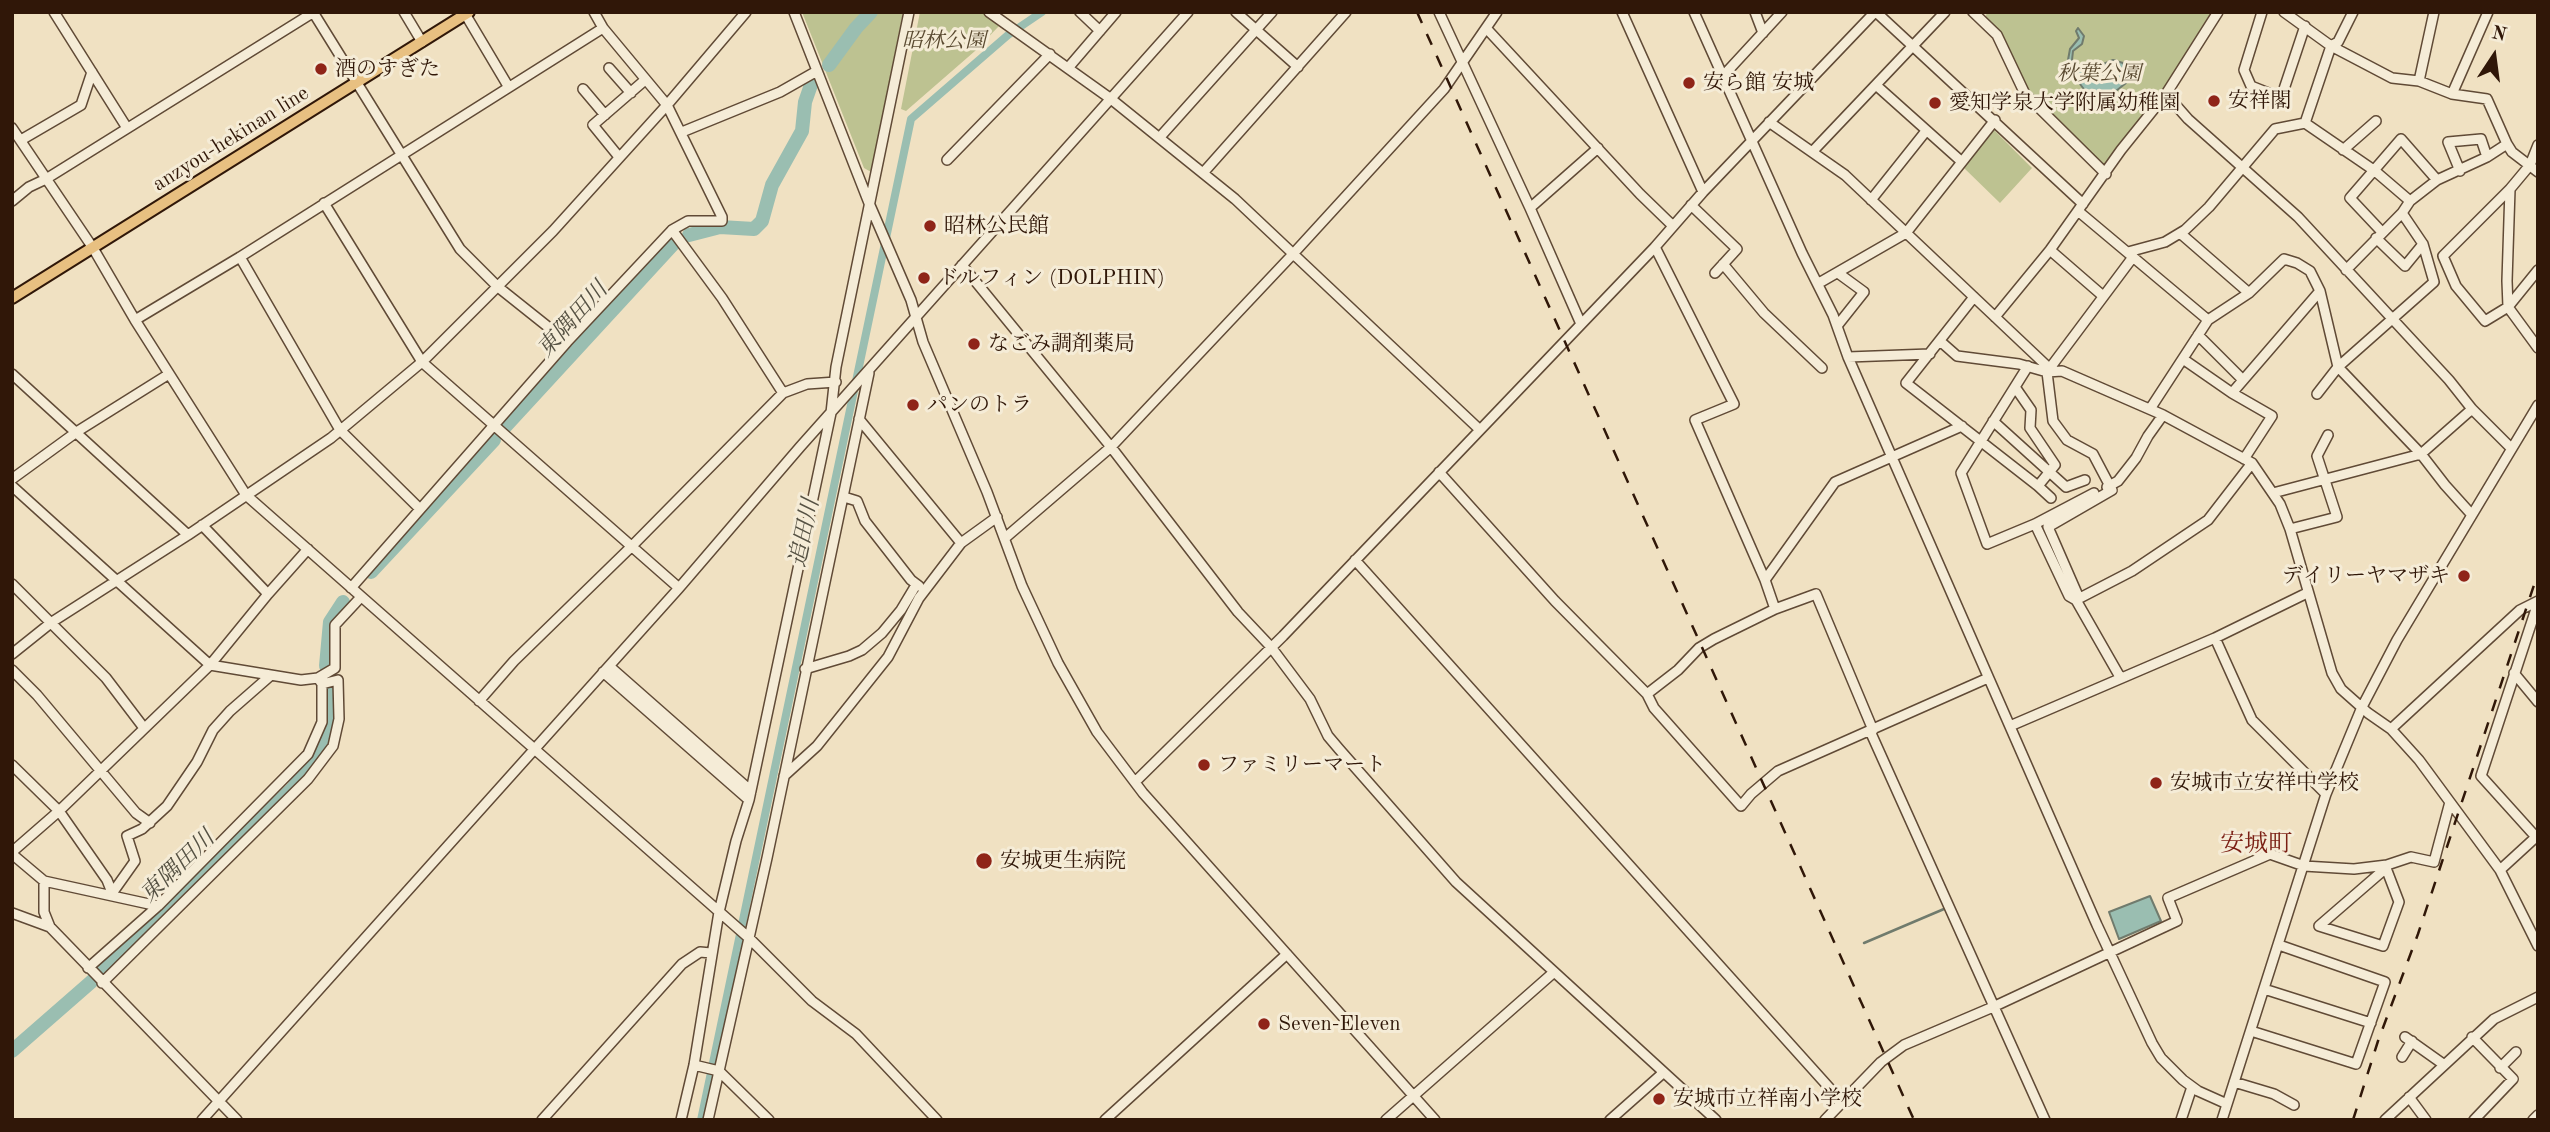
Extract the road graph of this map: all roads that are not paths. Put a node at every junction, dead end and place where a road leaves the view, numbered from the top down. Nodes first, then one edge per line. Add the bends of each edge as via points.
1 (54, 12) edge
2 (314, 12) edge
3 (404, 12) edge
4 (594, 12) edge
5 (746, 12) edge
6 (794, 12) edge
7 (909, 12) edge
8 (989, 12) edge
9 (1080, 12) edge
10 (1116, 12) edge
11 (1188, 12) edge
12 (1236, 12) edge
13 (1272, 12) edge
14 (1346, 12) edge
15 (1439, 12) edge
16 (1497, 12) edge
17 (1622, 12) edge
18 (1694, 12) edge
19 (1755, 12) edge
20 (1782, 12) edge
21 (1875, 12) edge
22 (1945, 12) edge
23 (2218, 12) edge
24 (2262, 12) edge
25 (2284, 12) edge
26 (2353, 12) edge
27 (2434, 12) edge
28 (2488, 12) edge
29 (466, 13) edge
30 (1978, 14) edge
31 (2305, 26) junction
32 (603, 28) junction
33 (1486, 28) junction
34 (1257, 30) junction
35 (1100, 31) junction
36 (1763, 33) junction
37 (422, 42) junction
38 (1914, 46) junction
39 (2330, 46) junction
40 (1049, 54) junction
41 (1462, 64) junction
42 (1298, 67) junction
43 (610, 68) dead end
44 (1068, 68) junction
45 (817, 71) junction
46 (92, 72) junction
47 (1723, 76) junction
48 (645, 80) junction
49 (2419, 81) junction
50 (357, 82) junction
51 (508, 86) junction
52 (1877, 86) junction
53 (583, 89) dead end
54 (631, 93) junction
55 (2166, 94) junction
56 (2452, 94) junction
57 (1111, 99) junction
58 (667, 105) junction
59 (605, 115) junction
60 (1995, 120) junction
61 (2376, 121) dead end
62 (1769, 122) junction
63 (2305, 123) junction
64 (12, 128) edge
65 (127, 128) junction
66 (1926, 131) junction
67 (682, 132) junction
68 (1160, 137) junction
69 (21, 140) junction
70 (1752, 140) junction
71 (2507, 144) junction
72 (2538, 145) edge
73 (1598, 148) junction
74 (2343, 150) junction
75 (1812, 152) junction
76 (402, 155) junction
77 (619, 157) junction
78 (2487, 157) junction
79 (947, 160) dead end
80 (1962, 162) junction
81 (2242, 166) junction
82 (2534, 168) edge
83 (2375, 171) junction
84 (2460, 171) junction
85 (1203, 173) junction
86 (2105, 174) junction
87 (46, 179) junction
88 (2437, 180) junction
89 (2510, 189) junction
90 (1703, 192) junction
91 (1871, 200) junction
92 (12, 201) edge
93 (2410, 201) junction
94 (324, 203) junction
95 (869, 203) junction
96 (1691, 205) junction
97 (2080, 207) junction
98 (1530, 208) junction
99 (2402, 213) junction
100 (1672, 226) junction
101 (672, 230) junction
102 (1906, 233) junction
103 (2180, 233) junction
104 (2379, 235) junction
105 (2423, 244) junction
106 (1655, 247) junction
107 (93, 248) junction
108 (2050, 250) junction
109 (1293, 254) junction
110 (2131, 254) junction
111 (240, 257) junction
112 (1723, 264) junction
113 (962, 265) junction
114 (2346, 270) junction
115 (2538, 270) edge
116 (1838, 272) junction
117 (1715, 274) dead end
118 (1819, 283) junction
119 (498, 287) junction
120 (2320, 291) junction
121 (2249, 293) junction
122 (2103, 296) junction
123 (1974, 297) junction
124 (12, 298) edge
125 (2508, 307) junction
126 (916, 316) junction
127 (1995, 317) junction
128 (135, 320) junction
129 (2208, 320) junction
130 (2393, 320) junction
131 (1581, 324) junction
132 (1837, 326) junction
133 (2198, 335) junction
134 (1940, 341) junction
135 (567, 342) junction
136 (2538, 348) edge
137 (1930, 354) junction
138 (1847, 357) junction
139 (2183, 359) junction
140 (422, 362) junction
141 (2028, 366) junction
142 (2338, 367) junction
143 (1822, 368) dead end
144 (2048, 370) junction
145 (869, 371) junction
146 (12, 374) edge
147 (169, 374) junction
148 (2244, 380) junction
149 (836, 382) junction
150 (2015, 387) junction
151 (783, 393) junction
152 (2232, 393) junction
153 (2317, 394) dead end
154 (2538, 405) edge
155 (2472, 409) junction
156 (2150, 410) junction
157 (831, 413) junction
158 (2163, 415) junction
159 (859, 419) junction
160 (1993, 421) junction
161 (1962, 426) junction
162 (495, 427) junction
163 (1479, 429) junction
164 (340, 430) junction
165 (78, 431) junction
166 (2328, 435) dead end
167 (1981, 441) junction
168 (1111, 447) junction
169 (2511, 448) junction
170 (2421, 454) junction
171 (1891, 456) junction
172 (2248, 461) junction
173 (1439, 472) junction
174 (2050, 472) junction
175 (2325, 479) junction
176 (12, 480) edge
177 (2085, 480) dead end
178 (12, 486) edge
179 (2038, 486) junction
180 (2110, 486) junction
181 (2273, 493) junction
182 (246, 495) junction
183 (844, 497) junction
184 (2051, 498) dead end
185 (420, 509) junction
186 (2065, 512) junction
187 (2472, 515) junction
188 (997, 517) junction
189 (2035, 524) junction
190 (202, 525) junction
191 (2290, 529) junction
192 (188, 535) junction
193 (1004, 538) junction
194 (961, 543) junction
195 (631, 547) junction
196 (308, 549) junction
197 (1355, 560) junction
198 (1765, 580) junction
199 (118, 581) junction
200 (12, 583) edge
201 (916, 585) junction
202 (679, 587) junction
203 (351, 588) junction
204 (927, 590) junction
205 (2307, 593) junction
206 (268, 594) junction
207 (361, 597) junction
208 (2078, 599) junction
209 (2538, 602) edge
210 (1775, 609) junction
211 (52, 622) junction
212 (2215, 638) junction
213 (1271, 647) junction
214 (12, 654) edge
215 (210, 665) junction
216 (606, 669) junction
217 (806, 669) junction
218 (12, 670) edge
219 (2514, 673) junction
220 (270, 676) junction
221 (2120, 677) junction
222 (1988, 678) junction
223 (320, 681) junction
224 (1647, 694) junction
225 (479, 701) junction
226 (2538, 701) edge
227 (2361, 707) junction
228 (2010, 726) junction
229 (144, 728) junction
230 (2391, 729) junction
231 (1871, 731) junction
232 (534, 750) junction
233 (12, 765) edge
234 (100, 770) junction
235 (783, 777) junction
236 (1135, 782) junction
237 (2326, 794) junction
238 (750, 796) junction
239 (2450, 802) junction
240 (59, 811) junction
241 (150, 823) junction
242 (2537, 837) edge
243 (12, 853) edge
244 (2304, 866) junction
245 (2387, 867) junction
246 (2500, 870) junction
247 (44, 881) junction
248 (113, 893) junction
249 (158, 906) junction
250 (719, 912) junction
251 (12, 913) edge
252 (50, 927) junction
253 (2534, 931) edge
254 (747, 937) junction
255 (2279, 945) junction
256 (2538, 946) edge
257 (711, 953) junction
258 (2111, 953) junction
259 (1287, 954) junction
260 (89, 969) junction
261 (1553, 973) junction
262 (101, 982) junction
263 (2264, 989) junction
264 (2538, 997) edge
265 (1993, 1007) junction
266 (2371, 1023) junction
267 (2251, 1031) junction
268 (2472, 1037) junction
269 (2516, 1052) dead end
270 (2402, 1057) dead end
271 (2443, 1064) junction
272 (694, 1065) junction
273 (2500, 1068) junction
274 (714, 1070) junction
275 (1663, 1073) junction
276 (2234, 1082) junction
277 (2192, 1087) junction
278 (1413, 1096) junction
279 (2409, 1097) junction
280 (219, 1101) junction
281 (1843, 1102) junction
282 (2227, 1104) junction
283 (2294, 1105) dead end
284 (2538, 1115) edge
285 (202, 1120) edge
286 (237, 1120) edge
287 (542, 1120) edge
288 (681, 1120) edge
289 (708, 1120) edge
290 (769, 1120) edge
291 (937, 1120) edge
292 (1105, 1120) edge
293 (1386, 1120) edge
294 (1435, 1120) edge
295 (1610, 1120) edge
296 (1716, 1120) edge
297 (1825, 1120) edge
298 (2045, 1120) edge
299 (2181, 1120) edge
300 (2222, 1120) edge
301 (2385, 1120) edge
302 (2426, 1120) edge
303 (2474, 1120) edge
304 (2533, 1120) edge

1 - 46 street
2 - 50 street
2 - 65 street
3 - 37 street
4 - 32 street
5 - 58 street
6 - 45 street
7 - 95 street
8 - 40 street
9 - 35 street
10 - 35 street
11 - 57 street
12 - 34 street
13 - 34 street
14 - 42 street
15 - 41 street
16 - 33 street
17 - 90 street
18 - 47 street
19 - 36 street
20 - 36 street
21 - 38 street
21 - 62 street
22 - 38 street
23 - 55 street
24 - 31 street via 2244,70 2251,86 2281,98
25 - 31 street
26 - 39 street via 2338,42
27 - 49 street
28 - 56 street
29 - 37 main road, anzyou-hekinan line
29 - 51 street
30 - 86 street via 1997,35 2025,93
31 - 39 street
32 - 48 street
32 - 51 street
33 - 41 street
33 - 73 street
34 - 42 street
34 - 68 street
35 - 44 street
36 - 47 street
37 - 50 main road, anzyou-hekinan line
38 - 52 street
38 - 60 street
39 - 49 street via 2392,78
39 - 63 street
40 - 44 street
40 - 79 street
41 - 98 street
41 - 109 street via 1427,109
42 - 85 street
43 - 54 street
44 - 57 street
45 - 67 street via 780,92
45 - 95 street
46 - 65 street
46 - 69 street via 81,105
47 - 70 street
48 - 54 street
48 - 58 street
49 - 56 street
50 - 76 street
50 - 107 main road, anzyou-hekinan line
51 - 76 street
52 - 66 street
52 - 75 street
53 - 59 street
54 - 59 street
55 - 81 street
55 - 86 street
56 - 71 street via 2487,99
57 - 68 street
57 - 113 street
58 - 67 street
58 - 77 street
59 - 77 street via 593,125
60 - 80 street
60 - 97 street
61 - 74 street
62 - 70 street
62 - 75 street
63 - 74 street
63 - 81 street via 2275,128
64 - 69 street
65 - 87 street
66 - 80 street
66 - 91 street
67 - 101 street via 722,217 719,222 688,221
68 - 85 street
69 - 87 street
70 - 90 street
70 - 118 street
71 - 78 street
71 - 82 street
72 - 82 street
73 - 98 street
73 - 100 street
74 - 83 street
75 - 91 street
76 - 94 street
76 - 119 street via 460,249
77 - 119 street
78 - 84 street
78 - 84 street via 2481,139 2448,142
80 - 102 street
81 - 103 street via 2209,207
81 - 114 street via 2298,217
82 - 89 street
83 - 88 street via 2401,139
83 - 93 street
83 - 104 street via 2350,198
84 - 88 street
85 - 109 street
86 - 97 street
87 - 92 street
87 - 107 street
88 - 93 street
89 - 125 street
89 - 125 street via 2443,256 2456,286 2484,321
90 - 96 street
91 - 102 street
93 - 99 street
94 - 111 street
94 - 140 street
95 - 126 street
95 - 149 street
96 - 100 street
96 - 112 street via 1737,249
97 - 108 street
97 - 110 street
98 - 131 street
99 - 104 street
99 - 105 street
100 - 106 street
101 - 135 street
101 - 151 street
102 - 116 street
102 - 123 street
103 - 110 street
103 - 121 street
104 - 105 street via 2405,265
104 - 114 street
105 - 130 street via 2434,282
106 - 131 street
106 - 198 street via 1734,404 1695,420
107 - 124 main road, anzyou-hekinan line
107 - 128 street
108 - 122 street
108 - 127 street
109 - 163 street
109 - 168 street
110 - 122 street
110 - 129 street
111 - 128 street
111 - 164 street
112 - 117 street
112 - 143 street via 1764,313
113 - 126 street
113 - 168 street
114 - 130 street
115 - 125 street
116 - 118 street
116 - 132 street via 1864,292
118 - 132 street
119 - 135 street
119 - 140 street
120 - 121 street via 2310,271 2284,259
120 - 142 street
120 - 148 street
121 - 129 street
122 - 144 street
123 - 127 street
123 - 134 street
125 - 136 street
126 - 145 street
126 - 188 street
127 - 144 street
128 - 147 street
129 - 133 street
130 - 142 street
130 - 155 street
131 - 163 street
132 - 138 street
133 - 139 street
133 - 148 street
134 - 137 street
134 - 141 street via 1956,356
135 - 162 street
137 - 138 street
137 - 161 street via 1906,383
138 - 171 street
139 - 152 street
139 - 156 street
140 - 162 street
140 - 164 street
141 - 144 street
141 - 150 street
142 - 153 street
142 - 170 street
144 - 156 street via 2062,371
144 - 180 street via 2053,421 2067,440 2092,454
145 - 157 street
145 - 159 street
146 - 165 street
147 - 165 street
147 - 182 street
148 - 152 street
149 - 151 street via 807,384
149 - 157 street
150 - 160 street
150 - 174 street via 2031,410 2030,428 2056,465
151 - 195 street
152 - 172 street via 2272,416
154 - 169 street
155 - 169 street
155 - 170 street
156 - 158 street
157 - 202 street
157 - 238 street
158 - 172 street
158 - 180 street via 2136,458
159 - 183 street
159 - 194 street
160 - 167 street
160 - 174 street
161 - 167 street
161 - 171 street
162 - 185 street
162 - 195 street
163 - 173 street
164 - 182 street
164 - 185 street
165 - 176 street
165 - 192 street
166 - 175 street via 2317,456
167 - 179 street
167 - 189 street via 1961,473 1987,544
168 - 193 street
168 - 213 street
169 - 187 street
170 - 175 street
170 - 187 street
171 - 198 street via 1835,482
171 - 222 street
172 - 181 street
172 - 208 street via 2208,520 2132,571
173 - 197 street
173 - 224 street via 1555,601
174 - 177 street via 2066,487
174 - 179 street
175 - 181 street
175 - 191 street via 2337,517
178 - 199 street
179 - 184 street
180 - 186 street
181 - 191 street
182 - 190 street
182 - 196 street
183 - 201 street via 857,501 865,521
183 - 217 street
185 - 203 street
186 - 189 street
186 - 208 street via 2048,528
187 - 227 street
188 - 193 street
188 - 194 street
189 - 208 street via 2069,596
190 - 192 street
190 - 206 street
191 - 205 street
192 - 199 street
193 - 236 street via 1058,663 1097,732
194 - 204 street
195 - 202 street
195 - 225 street
196 - 203 street
196 - 206 street
197 - 213 street
197 - 281 street
198 - 210 street
199 - 211 street
199 - 215 street
200 - 211 street
201 - 204 street
201 - 217 street via 882,633 862,650
202 - 216 street
203 - 207 street
204 - 235 street via 888,657 817,746
205 - 212 street
205 - 227 street via 2332,673 2341,689
206 - 215 street
207 - 223 street via 335,625 335,668
207 - 225 street
208 - 221 street
209 - 219 street
209 - 230 street via 2520,610
210 - 224 street via 1699,648
210 - 231 street via 1816,594
211 - 214 street
211 - 229 street via 106,678
212 - 221 street
212 - 237 street via 2252,720
213 - 236 street
213 - 261 street via 1310,699 1339,750 1456,882
215 - 220 street
215 - 229 street
216 - 232 street
216 - 238 street
217 - 235 street
218 - 234 street
219 - 226 street
219 - 242 street via 2481,776
220 - 223 street
220 - 241 street via 213,730 197,762
221 - 228 street
222 - 228 street
222 - 231 street
223 - 249 street via 321,722 307,754
223 - 262 street via 338,680 340,685 333,746 308,779
224 - 231 street via 1654,708 1741,806 1778,771
225 - 232 street
227 - 230 street
227 - 237 street
228 - 258 street
229 - 234 street
230 - 239 street
231 - 265 street
232 - 250 street
232 - 280 street
233 - 240 street
234 - 240 street
234 - 241 street
235 - 254 street
236 - 259 street
237 - 244 street
238 - 250 street
239 - 245 street via 2434,862 2411,857
239 - 246 street
240 - 243 street
240 - 248 street
241 - 248 street via 127,836 135,861
242 - 246 street
243 - 247 street
244 - 245 street
244 - 255 street
244 - 258 street via 2270,854 2168,898 2177,921
245 - 245 street via 2399,902 2383,946 2319,926
246 - 253 street
247 - 248 street
247 - 252 street via 44,912
248 - 249 street
249 - 260 street
250 - 254 street
250 - 257 street
251 - 252 street
252 - 260 street
253 - 256 street
254 - 274 street
254 - 291 street via 812,1001 856,1034
255 - 263 street
255 - 266 street via 2385,982
257 - 272 street
257 - 287 street via 700,952 682,964
258 - 265 street
258 - 277 street via 2161,1058
259 - 278 street
259 - 292 street
260 - 262 street
261 - 275 street
261 - 278 street
262 - 280 street
263 - 266 street
263 - 267 street
264 - 268 street via 2494,1019
265 - 281 street via 1904,1045
265 - 298 street
266 - 267 street via 2356,1064
267 - 276 street
268 - 271 street
268 - 273 street
269 - 273 street
270 - 271 street via 2408,1039
271 - 279 street
272 - 274 street
272 - 288 street
273 - 303 street via 2512,1079
274 - 289 street
274 - 290 street
275 - 295 street
275 - 296 street
276 - 282 street
276 - 283 street
277 - 282 street
277 - 299 street
278 - 293 street
278 - 294 street
279 - 301 street
279 - 302 street
280 - 285 street
280 - 286 street
281 - 297 street
282 - 300 street
284 - 304 street

